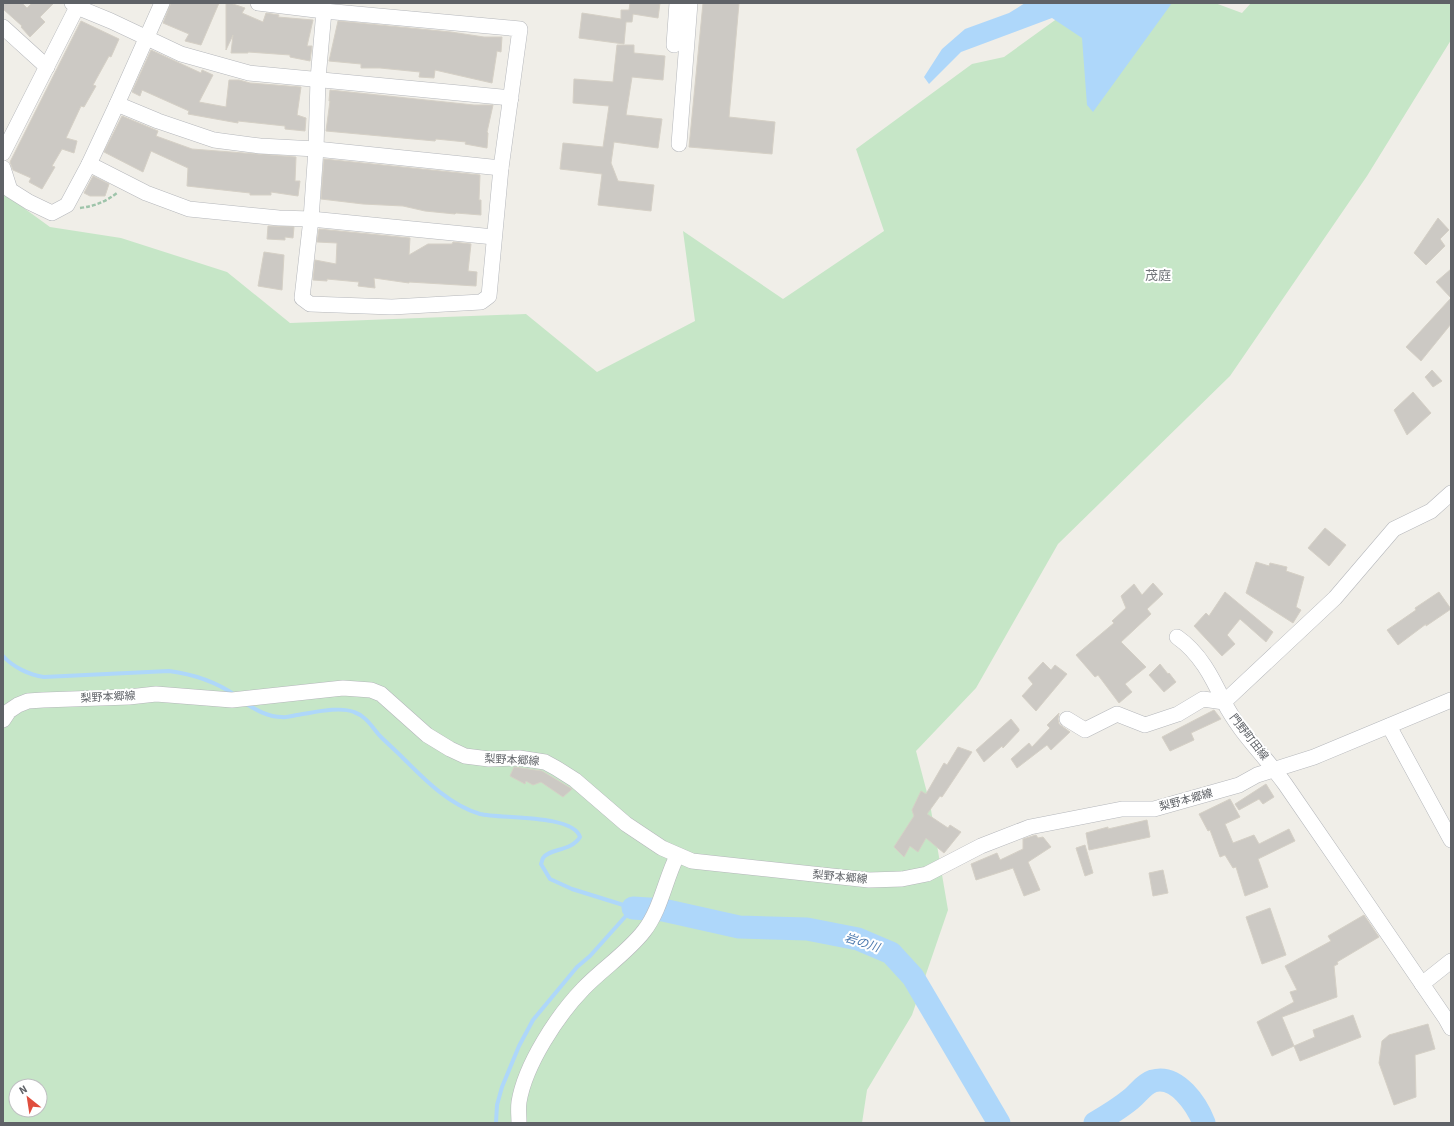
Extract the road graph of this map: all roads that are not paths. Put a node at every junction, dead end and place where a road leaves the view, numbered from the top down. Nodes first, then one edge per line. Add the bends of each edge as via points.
1 (162, 3) edge
2 (258, 3) edge
3 (677, 3) edge
4 (690, 3) edge
5 (75, 5) edge
6 (391, 10) edge
7 (324, 11) junction
8 (3, 27) edge
9 (146, 37) junction
10 (674, 45) dead end
11 (47, 67) junction
12 (318, 79) junction
13 (510, 98) junction
14 (117, 104) junction
15 (679, 144) dead end
16 (316, 149) junction
17 (3, 153) edge
18 (89, 164) junction
19 (3, 168) edge
20 (501, 168) junction
21 (311, 220) junction
22 (494, 237) junction
23 (1451, 493) edge
24 (1178, 637) dead end
25 (1451, 700) edge
26 (1224, 702) junction
27 (1067, 719) dead end
28 (3, 720) edge
29 (1389, 726) junction
30 (1274, 769) junction
31 (1451, 840) edge
32 (677, 856) junction
33 (1451, 961) edge
34 (1422, 984) junction
35 (1451, 1028) edge
36 (519, 1123) edge

1 - 9 street
2 - 7 street
3 - 10 street
4 - 15 street
5 - 9 street
5 - 11 street
6 - 7 street
6 - 13 street via 520,29
7 - 12 street
8 - 11 street
9 - 12 street via 181,54 249,73
9 - 14 street
11 - 17 street
12 - 13 street
12 - 16 street
13 - 20 street
14 - 16 street via 214,140
14 - 18 street
16 - 20 street
16 - 21 street
18 - 19 street via 67,205 52,213 10,190
18 - 21 street via 146,193 189,209
20 - 22 street
21 - 22 street
21 - 22 street via 302,298 310,304 392,307 482,302 489,296
23 - 26 street, 門野町田線 via 1431,511 1394,529 1335,598
24 - 26 street via 1189,645 1204,663
25 - 29 street, 梨野本郷線
26 - 27 street via 1203,699 1178,714 1145,725 1117,714 1084,730
26 - 30 street, 門野町田線 via 1231,717
28 - 32 street, 梨野本郷線 via 9,711 28,701 156,694 232,700 343,688 371,690 381,694 427,735 450,750 465,756 489,759 519,758 545,762 575,780 626,824
29 - 30 street, 梨野本郷線 via 1314,757
29 - 31 street
30 - 32 street, 梨野本郷線 via 1239,785 1171,805 1154,809 1122,809 1030,827 981,846 927,874 902,878 869,880 692,862
30 - 34 street, 門野町田線
32 - 36 street via 661,900 644,930 583,989 560,1016 535,1059 523,1087 519,1103
33 - 34 street
34 - 35 street, 門野町田線

